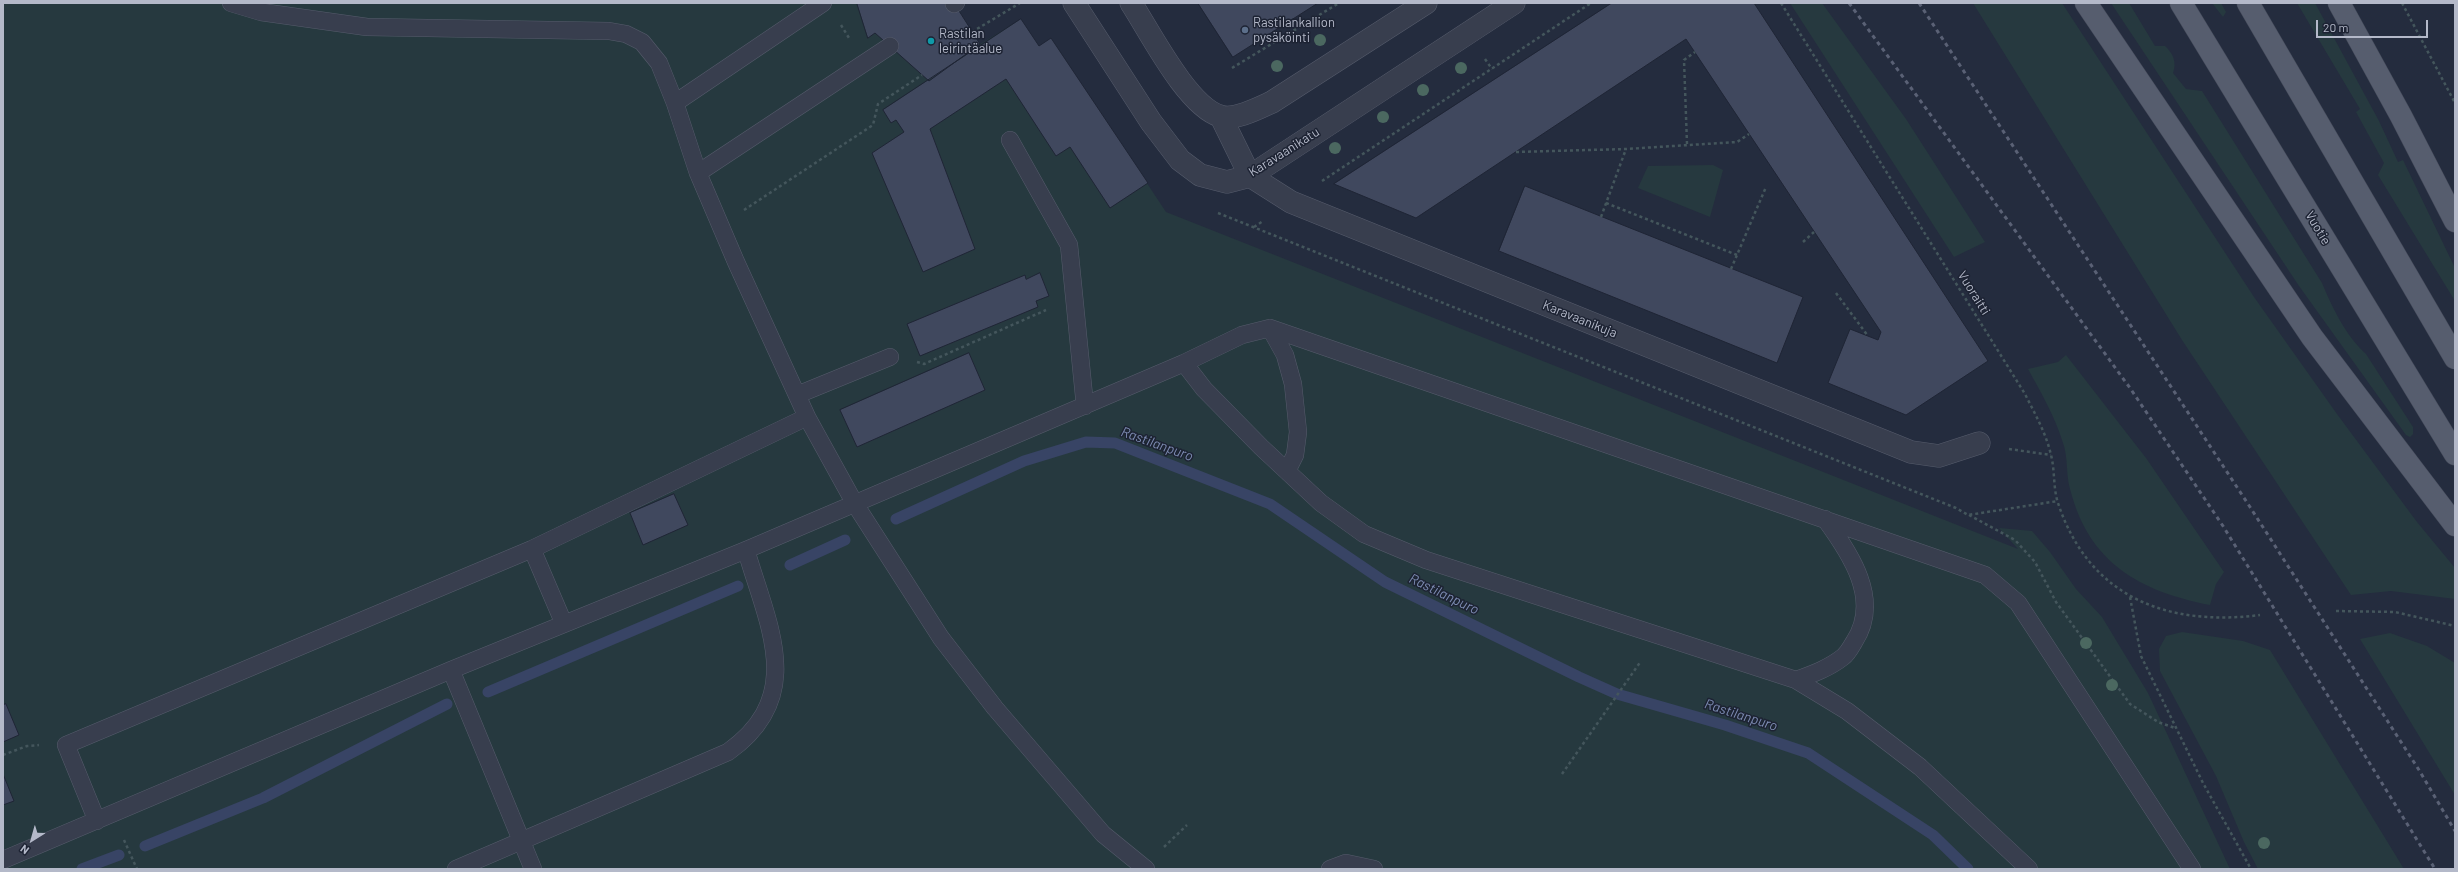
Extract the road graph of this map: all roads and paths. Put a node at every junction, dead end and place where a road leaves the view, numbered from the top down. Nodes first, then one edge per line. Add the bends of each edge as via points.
1 (231, 3) edge
2 (823, 3) edge
3 (1020, 3) edge
4 (1131, 3) edge
5 (1339, 3) edge
6 (1426, 3) edge
7 (1514, 3) edge
8 (1591, 3) edge
9 (1781, 3) edge
10 (2086, 3) edge
11 (2181, 3) edge
12 (2248, 3) edge
13 (2340, 3) edge
14 (2402, 3) edge
15 (1082, 6) edge
16 (972, 32) dead end
17 (890, 46) dead end
18 (1695, 52) dead end
19 (1232, 68) dead end
20 (922, 75) dead end
21 (675, 103) junction
22 (2455, 103) edge
23 (1221, 117) junction
24 (1749, 134) dead end
25 (1010, 140) dead end
26 (1687, 144) junction
27 (1626, 149) junction
28 (1516, 152) dead end
29 (698, 173) junction
30 (1250, 176) junction
31 (1766, 187) dead end
32 (1290, 202) junction
33 (1606, 203) junction
34 (1601, 217) dead end
35 (2455, 221) edge
36 (721, 226) junction
37 (1254, 227) dead end
38 (1814, 232) dead end
39 (1802, 242) dead end
40 (1737, 255) junction
41 (1731, 269) dead end
42 (1836, 293) dead end
43 (1053, 308) dead end
44 (1270, 328) junction
45 (1868, 336) dead end
46 (890, 357) joint
47 (2455, 358) edge
48 (1184, 363) junction
49 (797, 395) junction
50 (1086, 406) junction
51 (807, 417) junction
52 (1979, 444) joint
53 (2455, 454) edge
54 (2052, 456) junction
55 (1287, 470) junction
56 (855, 504) junction
57 (1968, 515) dead end
58 (1826, 519) junction
59 (2455, 525) edge
60 (532, 548) junction
61 (746, 550) junction
62 (2130, 597) junction
63 (2336, 611) dead end
64 (2260, 615) dead end
65 (564, 624) junction
66 (2455, 626) edge
67 (451, 670) junction
68 (1796, 680) junction
69 (1626, 681) dead end
70 (2176, 728) junction
71 (66, 745) junction
72 (3, 755) edge
73 (1562, 774) dead end
74 (113, 814) junction
75 (97, 821) junction
76 (522, 840) junction
77 (3, 860) edge
78 (137, 869) edge
79 (456, 869) edge
80 (533, 869) edge
81 (1146, 869) edge
82 (1330, 869) edge
83 (1374, 869) edge
84 (2029, 869) edge
85 (2192, 869) edge
86 (2251, 869) edge

1 - 21 lane via 261,12 367,27 609,31 626,34 642,42 659,63
2 - 21 lane
3 - 16 path
4 - 23 street via 1190,95
5 - 19 path
6 - 23 street via 1272,102 1245,114
7 - 30 street, Karavaanikatu
8 - 32 path
9 - 54 path, Vuoraitti via 2025,394 2044,432
10 - 59 main road via 2312,337
11 - 53 main road, Vuotie
12 - 47 main road
13 - 35 main road
14 - 22 path
15 - 30 street, Karavaanikatu via 1151,122 1180,160 1200,175 1227,182
17 - 29 lane
18 - 26 path via 1684,60
20 - 36 path via 878,104 874,124
21 - 29 lane
23 - 30 street
24 - 26 path via 1737,142
25 - 50 lane via 1069,245
26 - 27 path
27 - 28 path
27 - 33 path
29 - 36 lane
30 - 32 street, Karavaanikuja
31 - 40 path
32 - 37 path
32 - 52 street, Karavaanikuja via 1911,452 1939,456
33 - 34 path
33 - 40 path
36 - 49 lane
38 - 39 path
40 - 41 path
42 - 45 path
43 - 46 path via 924,364
44 - 48 lane via 1242,335
44 - 55 lane via 1285,355 1293,384 1298,432 1295,455
44 - 58 lane
46 - 49 lane
48 - 50 lane
48 - 55 lane via 1204,389
49 - 51 lane
50 - 56 lane
51 - 56 lane
51 - 60 lane
52 - 54 path
54 - 62 path, Vuoraitti via 2058,501 2071,537 2097,572
55 - 68 lane via 1321,503 1364,534 1426,560
56 - 61 lane
56 - 81 lane via 942,638 995,708 1103,834
57 - 70 path via 2015,540 2035,562 2056,602 2130,704 2158,722
58 - 68 lane via 1847,549 1863,588 1866,610 1859,635 1844,656 1824,670
58 - 85 lane via 1985,575 2018,603
60 - 65 lane
60 - 71 lane
61 - 65 lane
61 - 76 lane via 776,656 776,682 770,702 756,727 746,739 728,752
62 - 64 path, Vuoraitti via 2160,610 2205,619
62 - 70 path via 2142,656
63 - 66 path via 2395,612
65 - 67 lane
67 - 74 lane
67 - 76 lane
68 - 84 lane via 1859,720 1920,767
69 - 73 path
70 - 86 path
71 - 72 path via 27,746
71 - 75 lane
74 - 75 lane
74 - 78 path
75 - 77 lane
76 - 79 lane
76 - 80 lane
82 - 83 lane via 1346,863

